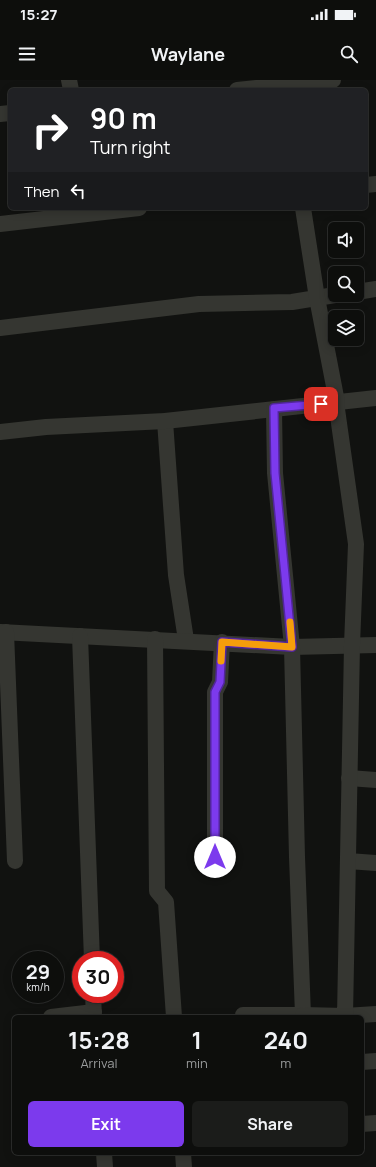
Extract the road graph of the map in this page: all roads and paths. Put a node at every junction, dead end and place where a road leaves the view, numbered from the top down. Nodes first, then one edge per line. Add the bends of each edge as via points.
1 (333, 80) edge
2 (287, 85) edge
3 (257, 88) edge
4 (122, 210) edge
5 (303, 210) edge
6 (0, 224) edge
7 (376, 289) edge
8 (364, 291) edge
9 (328, 296) edge
10 (317, 298) junction
11 (0, 328) edge
12 (376, 398) edge
13 (337, 402) junction
14 (274, 408) junction
15 (165, 421) junction
16 (0, 432) edge
17 (3, 632) edge
18 (80, 636) junction
19 (155, 639) junction
20 (186, 640) junction
21 (222, 642) junction
22 (352, 645) junction
23 (376, 645) edge
24 (292, 647) junction
25 (349, 778) junction
26 (376, 780) edge
27 (215, 857) dead end
28 (15, 861) dead end
29 (348, 862) junction
30 (376, 863) edge
31 (92, 951) edge
32 (93, 1003) edge
33 (376, 1014) edge
34 (94, 1015) edge
35 (174, 1015) edge
36 (303, 1015) edge
37 (345, 1015) edge
38 (360, 1015) edge
39 (376, 1061) edge
40 (364, 1062) edge
41 (376, 1123) edge
42 (364, 1124) edge
43 (104, 1155) edge
44 (183, 1155) edge
45 (106, 1167) edge
46 (184, 1167) edge

1 - 2 street
2 - 3 street
4 - 6 street
5 - 10 street
7 - 8 street
9 - 10 street
10 - 11 street via 292,302 199,304
10 - 13 street
12 - 13 street
13 - 14 street
13 - 22 street via 356,544
14 - 15 street
14 - 24 street via 275,473
15 - 16 street
15 - 20 street via 176,575
17 - 18 street
17 - 28 street
18 - 19 street
18 - 31 street
19 - 20 street
19 - 35 street via 158,891 166,902
20 - 21 street
21 - 24 street
21 - 27 street via 220,682 215,692
22 - 23 street
22 - 24 street
22 - 25 street
24 - 36 street
25 - 26 street
25 - 29 street
29 - 30 street
29 - 37 street
32 - 34 street
33 - 38 street
39 - 40 street
41 - 42 street
43 - 45 street
44 - 46 street

